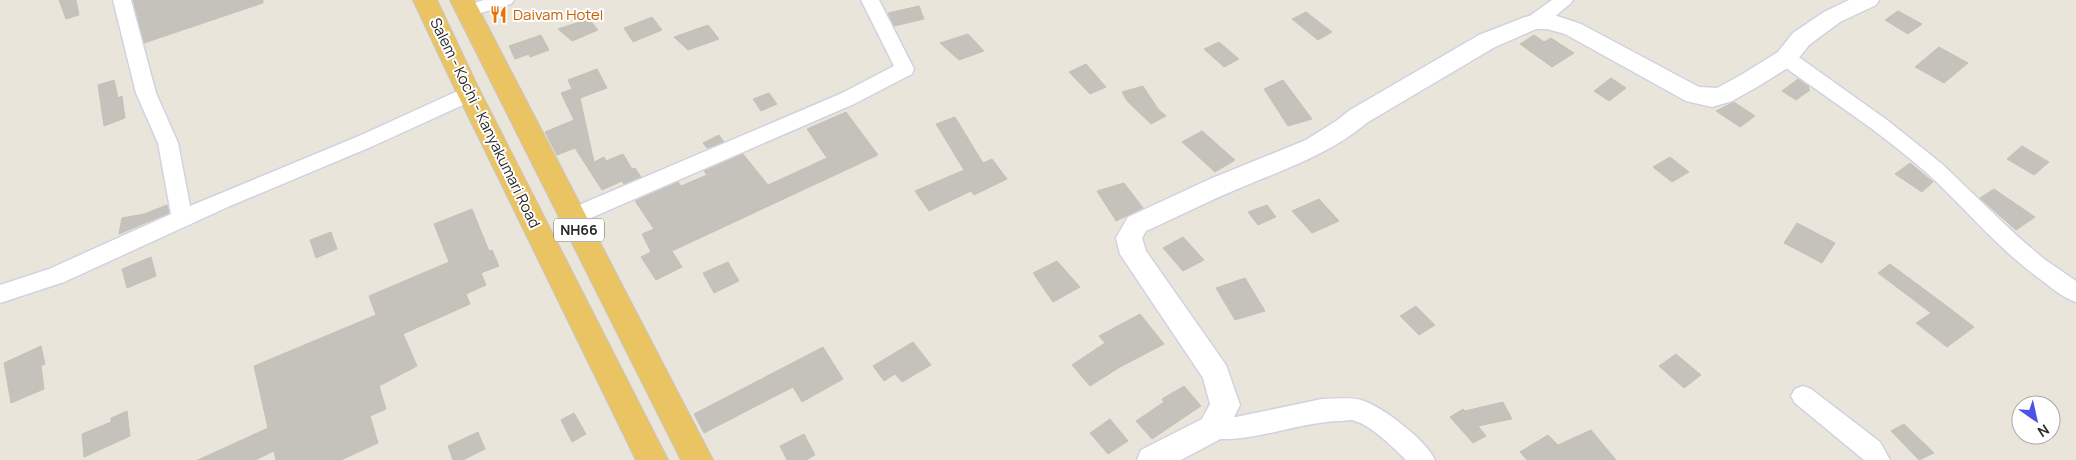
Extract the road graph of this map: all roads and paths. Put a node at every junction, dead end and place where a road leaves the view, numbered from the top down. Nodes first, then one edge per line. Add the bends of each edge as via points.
1 (122, 0) edge
2 (425, 0) edge
3 (505, 0) edge
4 (870, 0) edge
5 (1564, 0) edge
6 (1868, 0) edge
7 (464, 6) edge
8 (1533, 22) junction
9 (1786, 58) junction
10 (469, 94) junction
11 (572, 217) junction
12 (182, 218) junction
13 (2076, 293) edge
14 (0, 294) edge
15 (1803, 396) dead end
16 (1225, 428) junction
17 (652, 460) edge
18 (697, 460) edge
19 (1152, 460) edge
20 (1423, 460) edge
21 (1878, 460) edge

1 - 12 street via 146,93 168,142
2 - 10 highway, Salem - Kochi - Kanyakumari Road / NH66
3 - 7 street
4 - 11 street via 905,69 847,99
5 - 8 street
6 - 9 street via 1832,17 1809,33
7 - 11 highway, NH66
8 - 9 street via 1548,21 1573,29 1694,95 1712,98 1724,95
8 - 16 street via 1487,41 1359,116 1343,132 1137,224 1129,238 1133,254 1216,374 1225,405
9 - 13 street via 1935,169 2009,242
10 - 12 street
10 - 17 highway, Salem - Kochi - Kanyakumari Road / NH66
11 - 18 highway, NH66
12 - 14 street via 56,276
15 - 21 street
16 - 19 street
16 - 20 street via 1322,410 1359,410 1394,432

